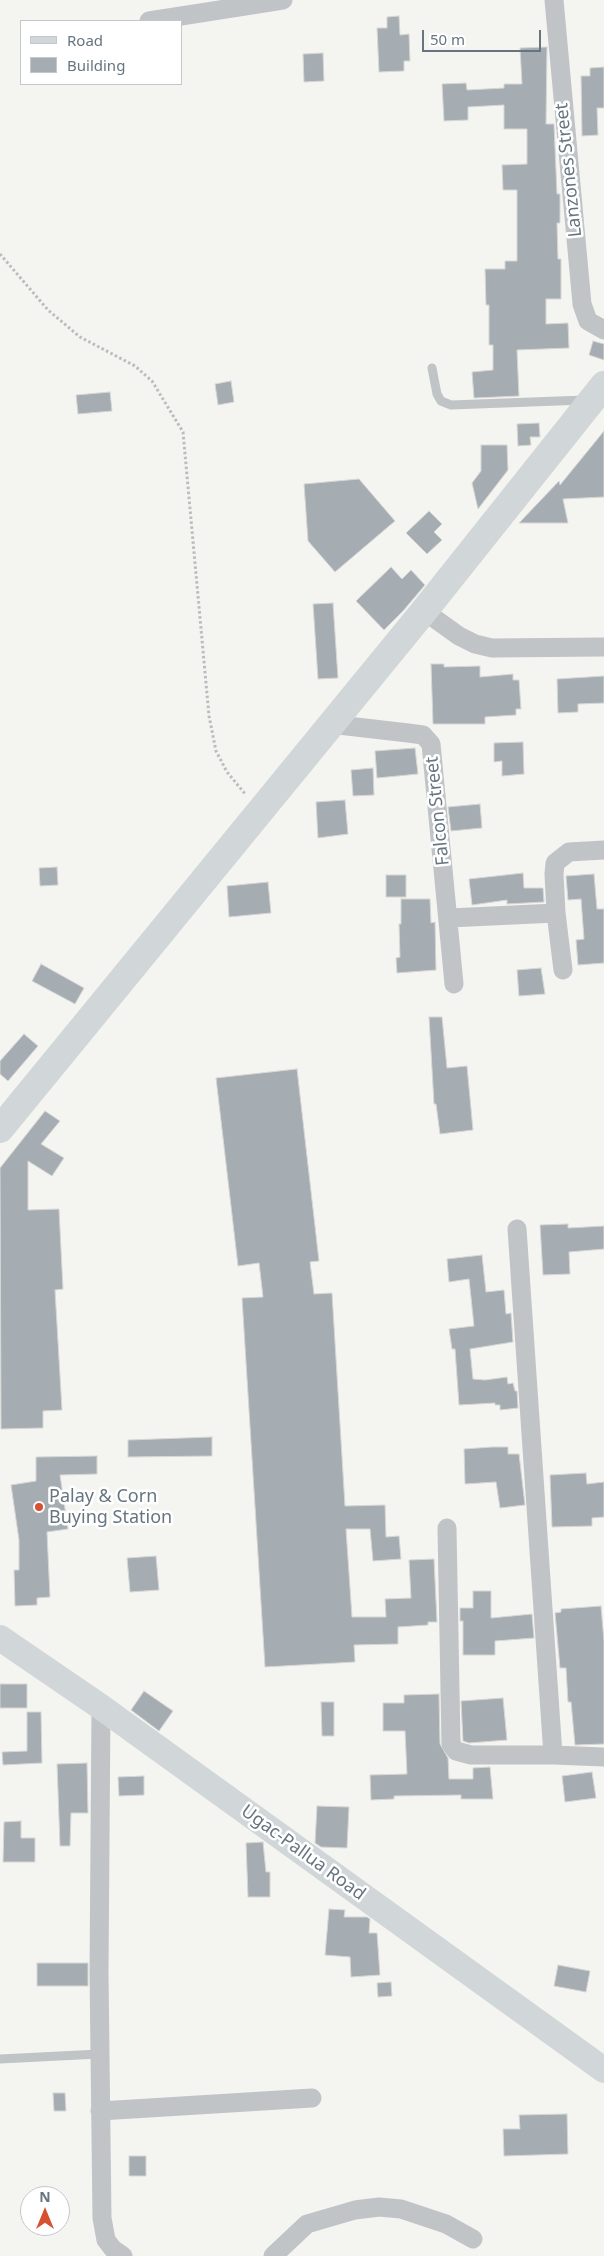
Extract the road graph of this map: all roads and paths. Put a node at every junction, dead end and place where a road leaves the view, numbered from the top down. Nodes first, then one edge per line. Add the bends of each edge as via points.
1 (283, 0) edge
2 (554, 0) edge
3 (155, 20) edge
4 (0, 254) edge
5 (604, 330) edge
6 (432, 368) dead end
7 (598, 392) edge
8 (424, 611) junction
9 (604, 647) edge
10 (330, 724) junction
11 (260, 810) junction
12 (604, 850) edge
13 (556, 913) junction
14 (449, 918) junction
15 (564, 970) dead end
16 (454, 984) dead end
17 (0, 1129) edge
18 (517, 1230) dead end
19 (447, 1528) dead end
20 (0, 1638) edge
21 (101, 1707) junction
22 (553, 1755) junction
23 (604, 1757) edge
24 (99, 2054) junction
25 (0, 2059) edge
26 (604, 2070) edge
27 (312, 2098) dead end
28 (100, 2111) junction
29 (473, 2239) dead end
30 (123, 2256) edge
31 (273, 2256) edge

1 - 3 street
2 - 5 street, Lanzones Street via 582,304 588,321
4 - 11 path via 48,310 80,338 134,366 152,382 183,432 209,716 216,751 227,772
6 - 7 lane via 436,394 441,401 451,405
7 - 8 highway
8 - 9 street via 459,636 492,648
8 - 10 highway
10 - 11 highway
10 - 14 street, Falcon Street via 408,732 423,736 432,744
11 - 17 highway
12 - 13 street via 569,852 555,863
13 - 14 street
13 - 15 street
14 - 16 street, Falcon Street
18 - 22 street
19 - 22 street via 451,1744 456,1751 471,1755
20 - 21 street, Ugac-Pallua Road
21 - 24 street
21 - 26 street, Ugac-Pallua Road
22 - 23 street
24 - 25 lane
24 - 28 street
27 - 28 street
28 - 30 street via 102,2218 106,2240
29 - 31 street via 446,2224 401,2208 379,2207 355,2210 307,2224

